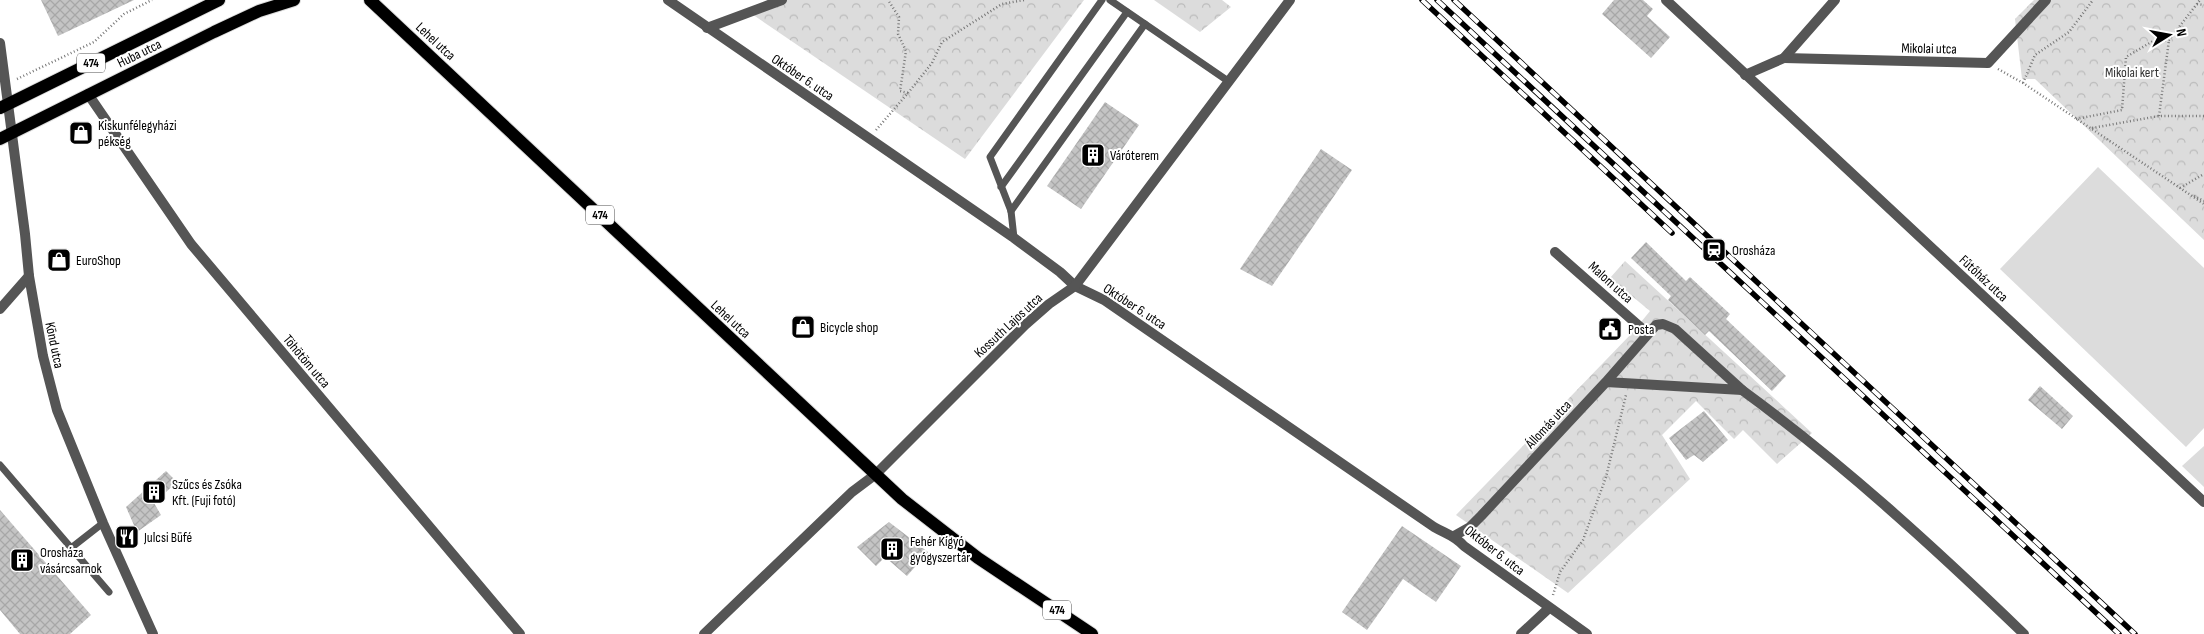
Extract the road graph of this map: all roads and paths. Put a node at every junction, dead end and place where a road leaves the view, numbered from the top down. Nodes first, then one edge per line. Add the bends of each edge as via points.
1 (152, 0) edge
2 (219, 0) edge
3 (294, 0) edge
4 (370, 0) edge
5 (668, 0) edge
6 (782, 0) edge
7 (888, 0) edge
8 (1024, 0) edge
9 (1102, 0) edge
10 (1110, 0) edge
11 (1290, 0) edge
12 (1666, 0) edge
13 (1835, 0) edge
14 (2046, 0) edge
15 (2092, 0) edge
16 (2200, 0) edge
17 (2197, 4) junction
18 (2204, 5) edge
19 (1127, 12) junction
20 (1145, 24) junction
21 (707, 28) junction
22 (2169, 40) junction
23 (0, 43) edge
24 (1784, 58) junction
25 (1988, 63) junction
26 (28, 73) dead end
27 (1745, 75) junction
28 (1228, 81) junction
29 (2023, 83) junction
30 (908, 93) junction
31 (88, 94) junction
32 (4, 106) edge
33 (2159, 116) junction
34 (2204, 116) edge
35 (2076, 119) junction
36 (2090, 128) junction
37 (12, 132) junction
38 (0, 139) edge
39 (869, 139) junction
40 (2204, 174) edge
41 (1002, 186) junction
42 (2180, 188) junction
43 (2204, 203) edge
44 (1011, 211) junction
45 (1014, 238) junction
46 (1556, 252) dead end
47 (29, 276) junction
48 (1075, 286) junction
49 (0, 309) edge
50 (1648, 333) junction
51 (1606, 382) junction
52 (1629, 385) junction
53 (1742, 390) junction
54 (0, 465) edge
55 (876, 474) junction
56 (2204, 502) edge
57 (103, 523) junction
58 (1454, 536) junction
59 (71, 548) junction
60 (109, 592) dead end
61 (1549, 608) junction
62 (151, 633) edge
63 (520, 634) edge
64 (704, 634) edge
65 (1092, 634) edge
66 (1521, 634) edge
67 (1587, 634) edge
68 (2024, 634) edge

1 - 26 path via 124,14 94,42
2 - 32 main road, Huba utca / 474
3 - 31 main road, Huba utca / 474 via 259,11
4 - 55 main road, Lehel utca / 474
5 - 21 street, Október 6. utca
6 - 21 street
7 - 30 path via 898,17 898,34 906,50 900,91
8 - 30 path via 1002,4 942,42 932,63
9 - 41 lane via 990,157
10 - 19 lane
11 - 28 street, Kossuth Lajos utca
12 - 27 street
13 - 24 street
14 - 25 street
15 - 29 path via 2069,32 2034,55
16 - 17 path
17 - 18 path
17 - 22 path
19 - 20 lane
19 - 41 lane
20 - 28 lane
20 - 44 lane
21 - 39 street, Október 6. utca
22 - 33 path
22 - 35 path via 2154,41 2126,57 2122,110
23 - 32 street, Könd utca
24 - 25 street, Mikolai utca
24 - 27 street
25 - 29 path
27 - 56 street, Fűtőház utca
28 - 48 street, Kossuth Lajos utca
29 - 35 path
30 - 39 path
31 - 37 main road, Huba utca / 474
31 - 63 street, Töhötöm utca via 191,244
32 - 37 street, Könd utca
33 - 34 path
33 - 36 path
35 - 36 path
36 - 42 path
37 - 38 main road, Huba utca / 474
37 - 47 street, Könd utca
39 - 45 street, Október 6. utca
40 - 42 path
41 - 44 lane
42 - 43 path
44 - 45 lane
45 - 48 street, Október 6. utca
46 - 50 street, Malom utca
47 - 49 street
47 - 57 street, Könd utca via 43,356 57,410
48 - 55 street, Kossuth Lajos utca via 1025,325
48 - 58 street, Október 6. utca via 1104,300 1434,527
50 - 51 street, Állomás utca
50 - 53 street, Állomás utca via 1656,325 1675,329
51 - 52 street
51 - 58 street, Állomás utca via 1481,516
52 - 53 street
52 - 61 path via 1606,477 1590,522 1583,540 1560,572
53 - 68 street via 1854,479
54 - 59 lane
55 - 64 street, Kossuth Lajos utca via 852,492
55 - 65 main road, Lehel utca / 474 via 913,508 978,558
57 - 59 lane
57 - 62 street, Könd utca
58 - 61 street, Október 6. utca
59 - 60 lane
61 - 66 street
61 - 67 street, Október 6. utca

